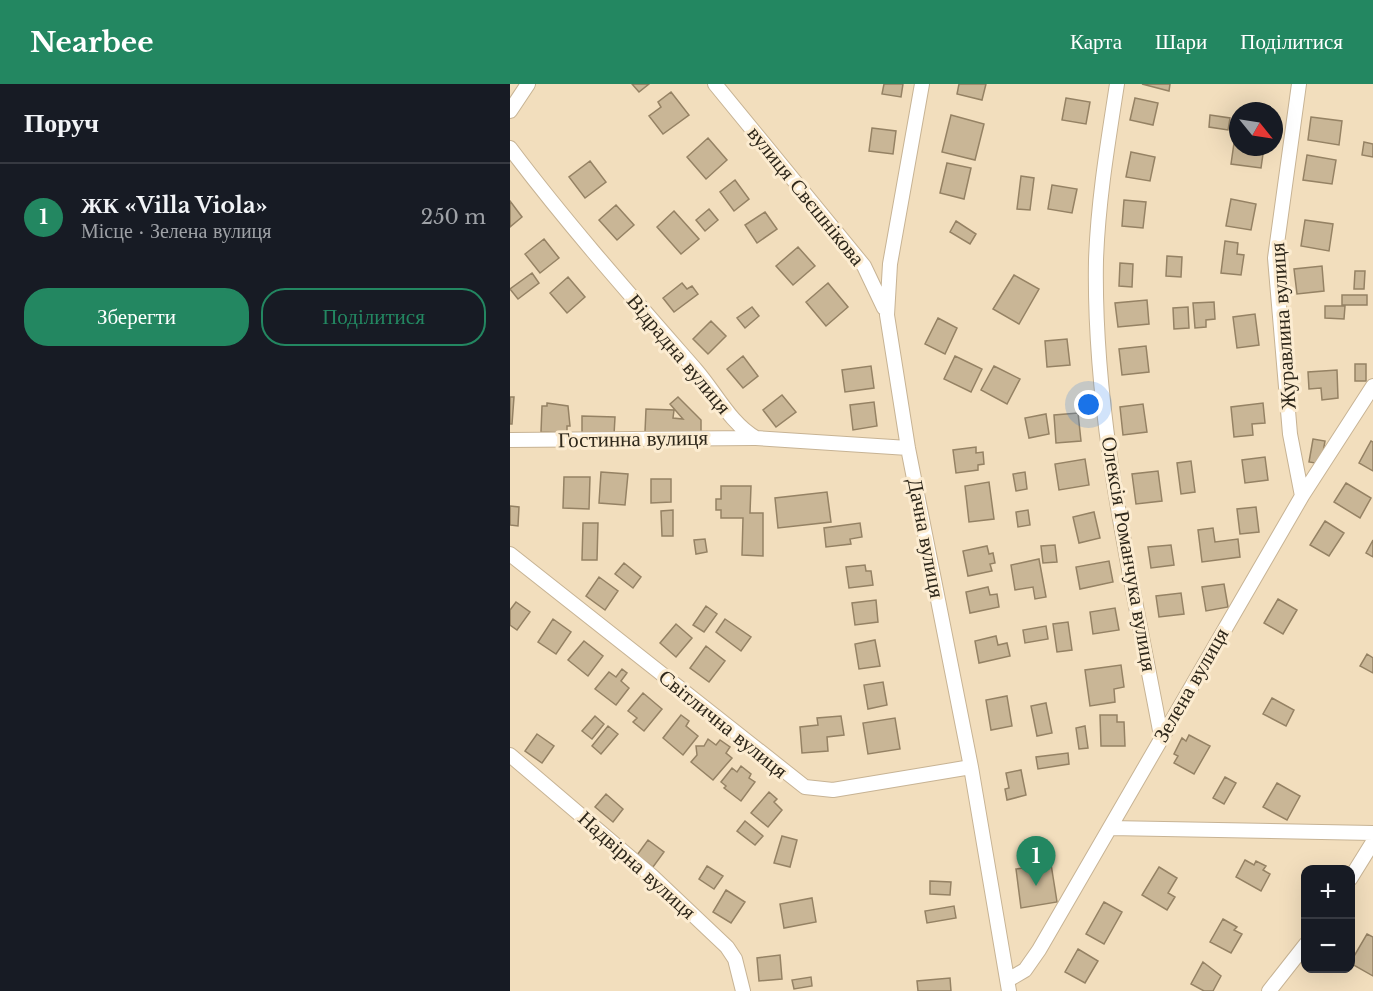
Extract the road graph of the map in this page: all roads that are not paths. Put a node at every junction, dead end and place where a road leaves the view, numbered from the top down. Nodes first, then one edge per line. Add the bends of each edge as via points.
1 (528, 84) edge
2 (714, 84) edge
3 (922, 84) edge
4 (1117, 84) edge
5 (1299, 84) edge
6 (510, 111) edge
7 (510, 148) edge
8 (887, 315) junction
9 (1373, 386) edge
10 (756, 438) junction
11 (510, 440) edge
12 (908, 448) junction
13 (1302, 496) junction
14 (510, 554) edge
15 (1161, 736) junction
16 (510, 755) edge
17 (971, 767) junction
18 (1110, 828) junction
19 (1373, 832) edge
20 (1373, 842) edge
21 (1355, 871) edge
22 (1301, 949) edge
23 (1008, 986) edge
24 (743, 991) edge
25 (1269, 991) edge

1 - 6 street
2 - 8 street, вулиця Свєшнікова via 864,266
3 - 8 street, Дачна вулиця via 890,264
4 - 15 street, Олексія Романчука вулиця via 1101,193 1096,260 1098,332 1109,451
5 - 13 street, Журавлина вулиця via 1275,258 1290,434
7 - 10 street, Відрадна вулиця via 557,211 742,429
8 - 12 street, Дачна вулиця
9 - 13 street, Зелена вулиця
10 - 11 street, Гостинна вулиця
10 - 12 street
12 - 17 street, Дачна вулиця
13 - 15 street, Зелена вулиця
14 - 17 street, Світлична вулиця via 805,787 833,790
15 - 18 street, Зелена вулиця
16 - 24 street, Надвірна вулиця via 652,876 727,947 735,959
17 - 23 street, Дачна вулиця
18 - 19 street
18 - 23 street, Зелена вулиця via 1025,970
20 - 21 street
22 - 25 street

